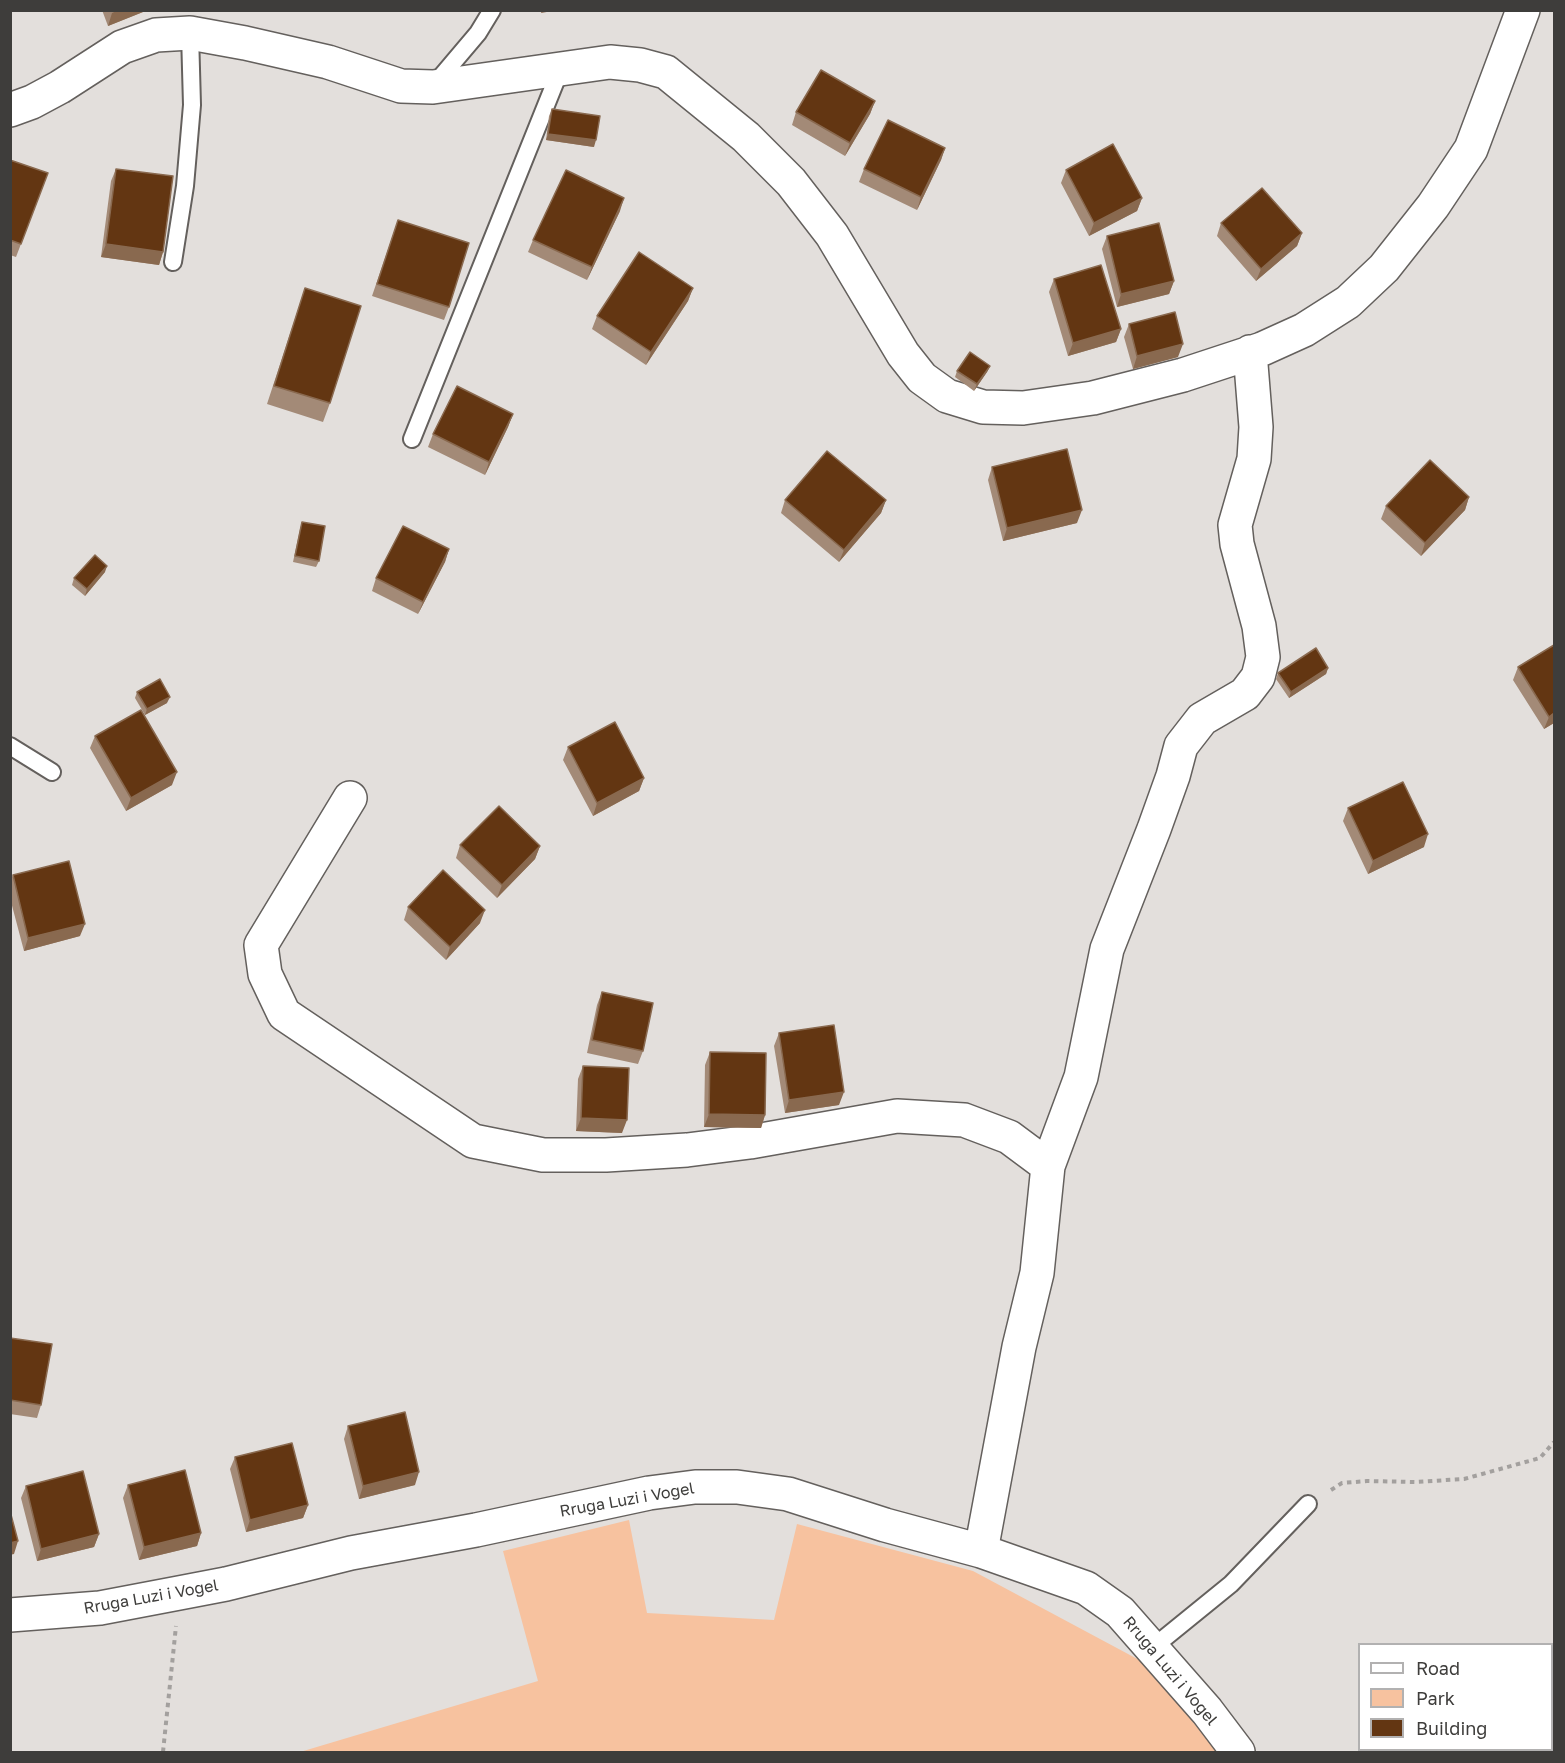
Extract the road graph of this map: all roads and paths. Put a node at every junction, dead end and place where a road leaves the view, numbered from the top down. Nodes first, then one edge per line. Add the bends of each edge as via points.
1 (492, 10) edge
2 (1522, 10) edge
3 (190, 33) junction
4 (561, 68) junction
5 (433, 87) junction
6 (10, 110) edge
7 (173, 261) dead end
8 (1250, 352) junction
9 (412, 439) dead end
10 (10, 746) edge
11 (52, 772) dead end
12 (350, 798) dead end
13 (1048, 1166) junction
14 (1554, 1442) edge
15 (1308, 1504) joint
16 (981, 1551) junction
17 (179, 1593) junction
18 (10, 1615) edge
19 (1152, 1649) junction
20 (164, 1752) edge
21 (1238, 1752) edge

1 - 5 lane
2 - 8 street via 1471,149 1384,268 1348,302 1304,330
3 - 5 street via 328,62 401,86
3 - 6 street via 156,35 122,47 60,87
3 - 7 lane via 192,105 186,186
4 - 5 street
4 - 8 street via 610,62 666,72 746,137 791,182 832,235 903,354 922,378 947,396 982,407 1023,408 1093,398 1183,375
4 - 9 lane
8 - 13 street via 1256,427 1254,459 1235,525 1263,657 1258,677 1245,694 1202,719 1181,746 1154,829 1107,949 1081,1077
10 - 11 lane
12 - 13 street via 261,945 265,974 284,1014 473,1141 543,1155 606,1155 750,1142 897,1116 964,1120 1009,1137
13 - 16 street via 1037,1273 1019,1347
14 - 15 path via 1539,1458 1464,1479 1342,1483
15 - 19 lane via 1231,1584
16 - 17 street, Rruga Luzi i Vogel via 788,1494 737,1487 695,1487 351,1553
16 - 19 street, Rruga Luzi i Vogel via 1086,1588 1120,1612
17 - 18 street, Rruga Luzi i Vogel via 100,1608
17 - 20 path
19 - 21 street, Rruga Luzi i Vogel

